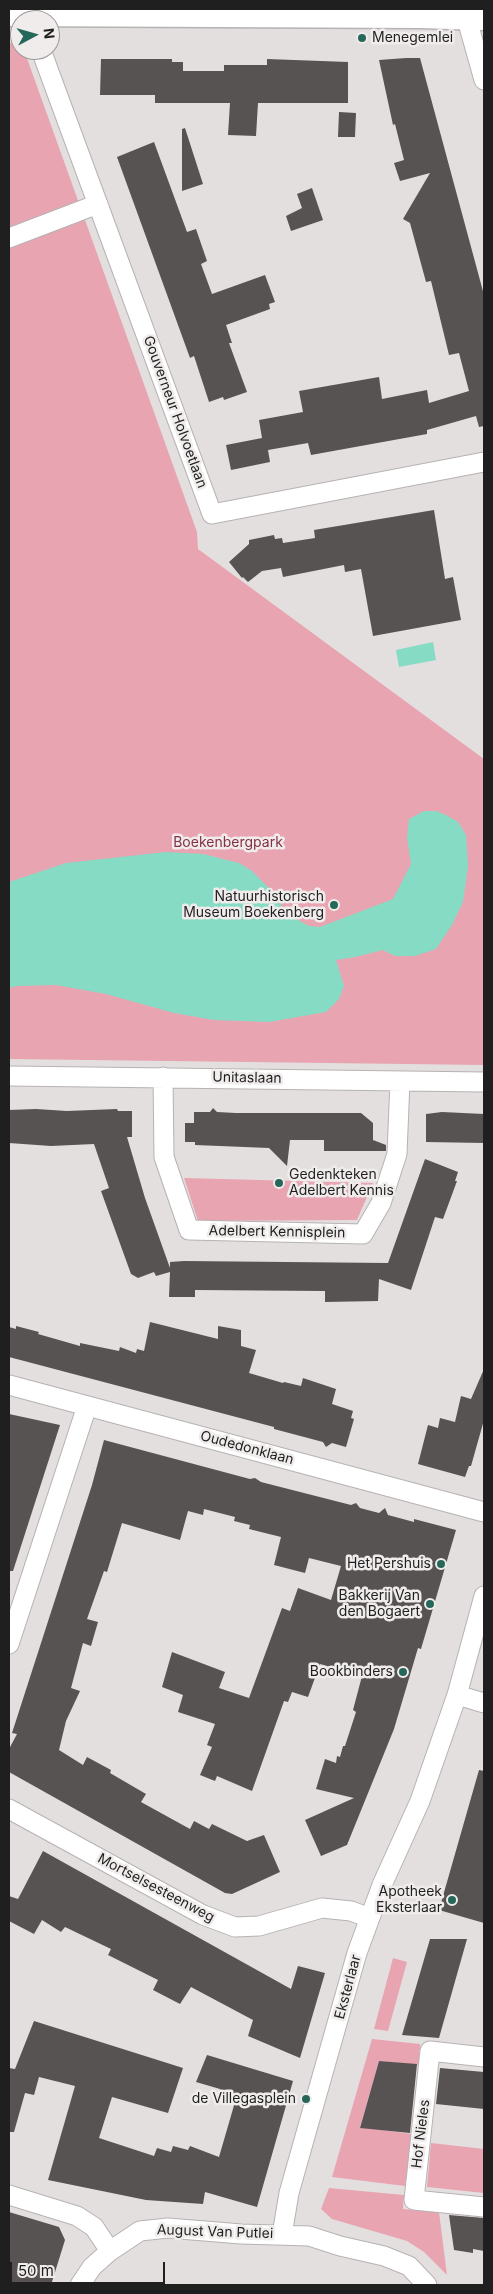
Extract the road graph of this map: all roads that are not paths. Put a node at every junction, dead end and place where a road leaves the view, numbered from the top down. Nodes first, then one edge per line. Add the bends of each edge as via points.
1 (60, 14) edge
2 (473, 14) edge
3 (45, 60) edge
4 (484, 80) edge
5 (98, 204) junction
6 (9, 238) edge
7 (484, 462) edge
8 (9, 1076) edge
9 (163, 1077) junction
10 (400, 1081) junction
11 (484, 1082) edge
12 (9, 1385) edge
13 (87, 1406) junction
14 (484, 1512) edge
15 (484, 1596) edge
16 (9, 1644) edge
17 (457, 1695) junction
18 (484, 1702) edge
19 (9, 1809) edge
20 (370, 1918) junction
21 (484, 2057) edge
22 (9, 2195) edge
23 (484, 2207) edge
24 (282, 2234) junction
25 (110, 2251) junction
26 (80, 2285) edge
27 (428, 2285) edge

1 - 2 street
2 - 4 street
3 - 5 street, Gouverneur Holvoetlaan
5 - 6 street
5 - 7 street, Gouverneur Holvoetlaan via 212,514
8 - 9 street, Unitaslaan
9 - 10 street, Unitaslaan
9 - 10 street, Adelbert Kennisplein via 164,1157 189,1230 362,1234 381,1203 396,1154
10 - 11 street, Unitaslaan
12 - 13 street, Oudedonklaan
13 - 14 street, Oudedonklaan
13 - 16 street
15 - 17 street, Eksterlaar
17 - 18 street
17 - 20 street, Eksterlaar via 420,1801
19 - 20 street, Mortselsesteenweg via 203,1915 235,1927 259,1926 322,1908 351,1911
20 - 24 street, Eksterlaar via 357,1953 293,2180
21 - 23 street, Hof Nieles via 430,2051 414,2200
22 - 25 street via 77,2216 94,2227
24 - 25 street, August Van Putlei via 168,2228 140,2231
24 - 27 street via 309,2236 384,2256 409,2266
25 - 26 street, August Van Putlei via 92,2267

